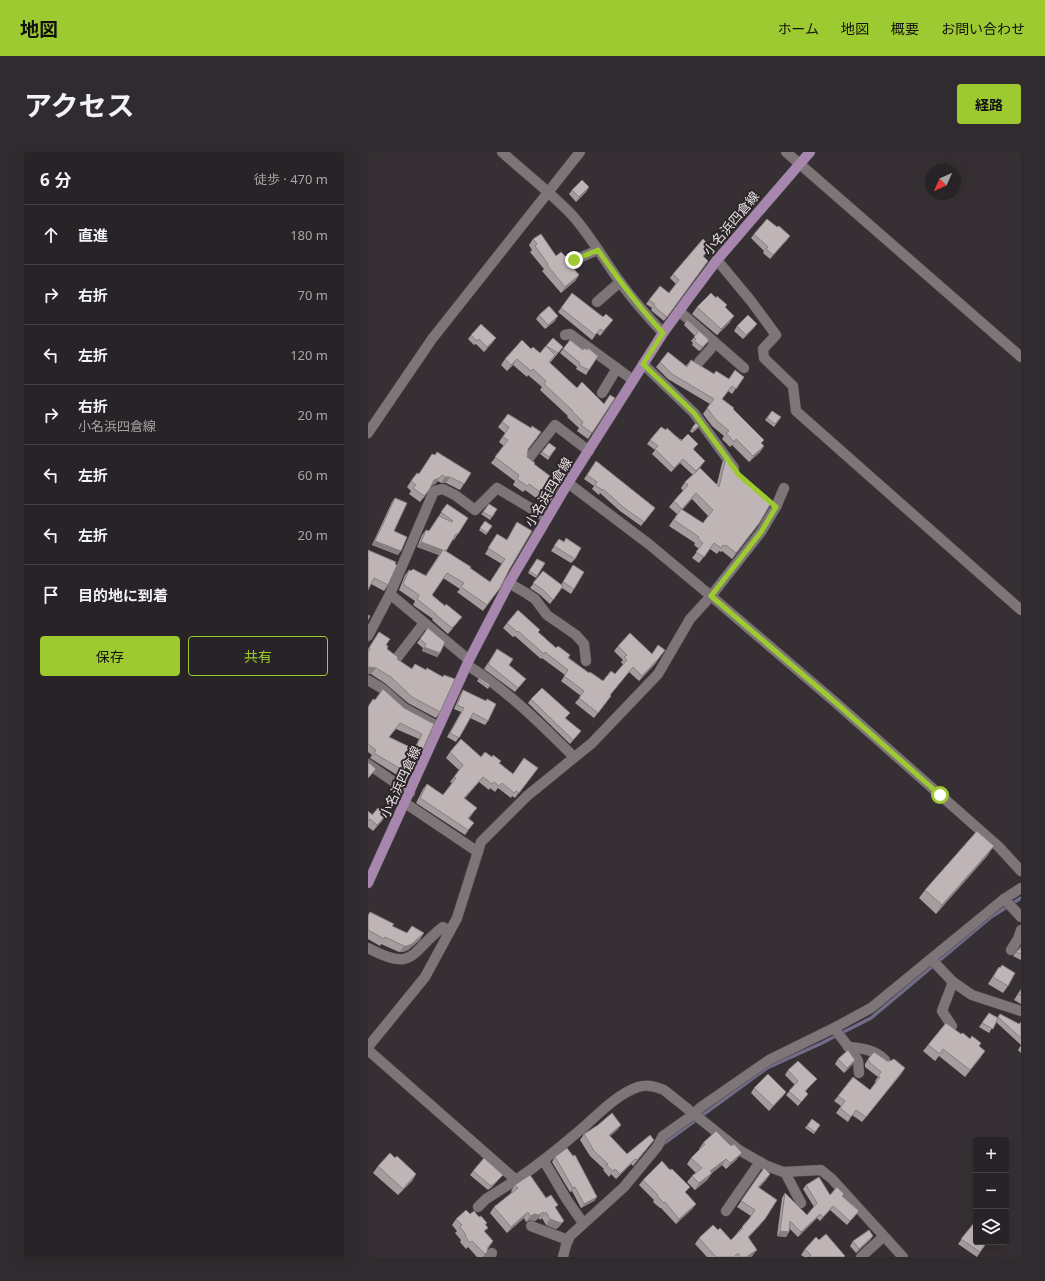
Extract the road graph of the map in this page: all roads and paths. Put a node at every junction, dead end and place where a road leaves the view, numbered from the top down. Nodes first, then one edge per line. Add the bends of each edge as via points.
1 (502, 152) edge
2 (580, 152) edge
3 (786, 152) edge
4 (810, 152) edge
5 (800, 164) junction
6 (548, 192) junction
7 (598, 250) junction
8 (574, 260) dead end
9 (717, 260) junction
10 (620, 282) junction
11 (596, 302) dead end
12 (679, 311) junction
13 (663, 333) junction
14 (565, 335) dead end
15 (715, 344) junction
16 (1021, 358) edge
17 (699, 362) dead end
18 (643, 364) junction
19 (617, 368) junction
20 (744, 368) dead end
21 (633, 380) junction
22 (602, 393) dead end
23 (368, 433) edge
24 (589, 451) junction
25 (529, 458) edge
26 (739, 475) edge
27 (568, 483) junction
28 (784, 488) dead end
29 (767, 500) edge
30 (776, 507) junction
31 (547, 518) junction
32 (509, 583) junction
33 (390, 594) junction
34 (711, 596) junction
35 (1021, 610) edge
36 (424, 623) junction
37 (368, 636) edge
38 (397, 658) edge
39 (586, 661) dead end
40 (468, 663) junction
41 (368, 680) edge
42 (439, 727) junction
43 (574, 757) junction
44 (368, 764) edge
45 (410, 793) junction
46 (405, 803) junction
47 (478, 852) junction
48 (372, 865) edge
49 (1021, 871) edge
50 (368, 883) edge
51 (1021, 888) edge
52 (1007, 903) junction
53 (1021, 917) edge
54 (450, 930) junction
55 (1021, 930) edge
56 (368, 948) edge
57 (1012, 950) dead end
58 (934, 962) junction
59 (953, 982) junction
60 (1021, 1011) edge
61 (952, 1026) edge
62 (837, 1032) junction
63 (848, 1047) junction
64 (368, 1048) edge
65 (885, 1060) edge
66 (859, 1073) dead end
67 (697, 1116) junction
68 (544, 1161) junction
69 (760, 1162) junction
70 (787, 1172) junction
71 (516, 1180) junction
72 (801, 1203) dead end
73 (478, 1207) dead end
74 (726, 1211) dead end
75 (583, 1223) junction
76 (532, 1226) dead end
77 (883, 1237) junction
78 (568, 1240) junction
79 (563, 1257) edge
80 (861, 1257) edge
81 (903, 1257) edge

1 - 6 street
2 - 6 street
3 - 5 street
4 - 5 main road, 小名浜四倉線
5 - 9 main road, 小名浜四倉線
5 - 16 street
6 - 7 street via 572,215
6 - 23 street via 432,339
7 - 8 street
7 - 10 street
9 - 12 main road, 小名浜四倉線
9 - 35 street via 776,335 763,349 764,358 793,386 796,411
10 - 11 street
10 - 13 street
12 - 13 main road, 小名浜四倉線
12 - 15 street
13 - 18 main road, 小名浜四倉線
14 - 19 street via 570,334
15 - 17 street
15 - 20 street
18 - 21 main road, 小名浜四倉線
18 - 26 street via 694,413
19 - 21 street
19 - 22 street
21 - 24 main road, 小名浜四倉線
24 - 25 street via 555,425
24 - 27 main road, 小名浜四倉線
27 - 31 main road, 小名浜四倉線
27 - 34 street via 650,545
28 - 30 street
29 - 30 street
30 - 34 street via 761,532
31 - 32 main road, 小名浜四倉線
31 - 33 street via 497,488 475,510 443,488 434,491 398,563
32 - 39 street via 530,596 547,616 576,635 584,644
32 - 40 main road, 小名浜四倉線
33 - 36 street
33 - 37 street
34 - 43 street via 690,619 658,674 592,743
34 - 49 street via 999,847
36 - 38 street
36 - 40 street
40 - 42 main road, 小名浜四倉線
40 - 43 street via 534,717
41 - 42 street via 404,708
42 - 45 main road, 小名浜四倉線
43 - 47 street via 526,796 481,842
44 - 45 street
45 - 46 main road, 小名浜四倉線
46 - 47 street
46 - 48 main road, 小名浜四倉線
47 - 54 street via 457,918
48 - 50 main road, 小名浜四倉線
51 - 52 street
52 - 53 street
52 - 58 street
54 - 56 street via 443,927 417,953 404,959 395,959
54 - 64 street via 425,977
55 - 57 street
58 - 59 street
58 - 62 street
59 - 60 street via 972,995
59 - 61 street via 942,1011
62 - 63 street
62 - 67 street via 769,1060 701,1107
63 - 65 street via 870,1050
63 - 66 street via 858,1061
64 - 71 street
67 - 68 street via 664,1090 647,1085 618,1098
67 - 69 street via 739,1150
67 - 75 street via 663,1136 624,1187
68 - 71 street
68 - 75 street
69 - 70 street
69 - 74 street
70 - 72 street
70 - 77 street via 821,1170
71 - 73 street
75 - 78 street
76 - 78 street
77 - 80 street
77 - 81 street
78 - 79 street

